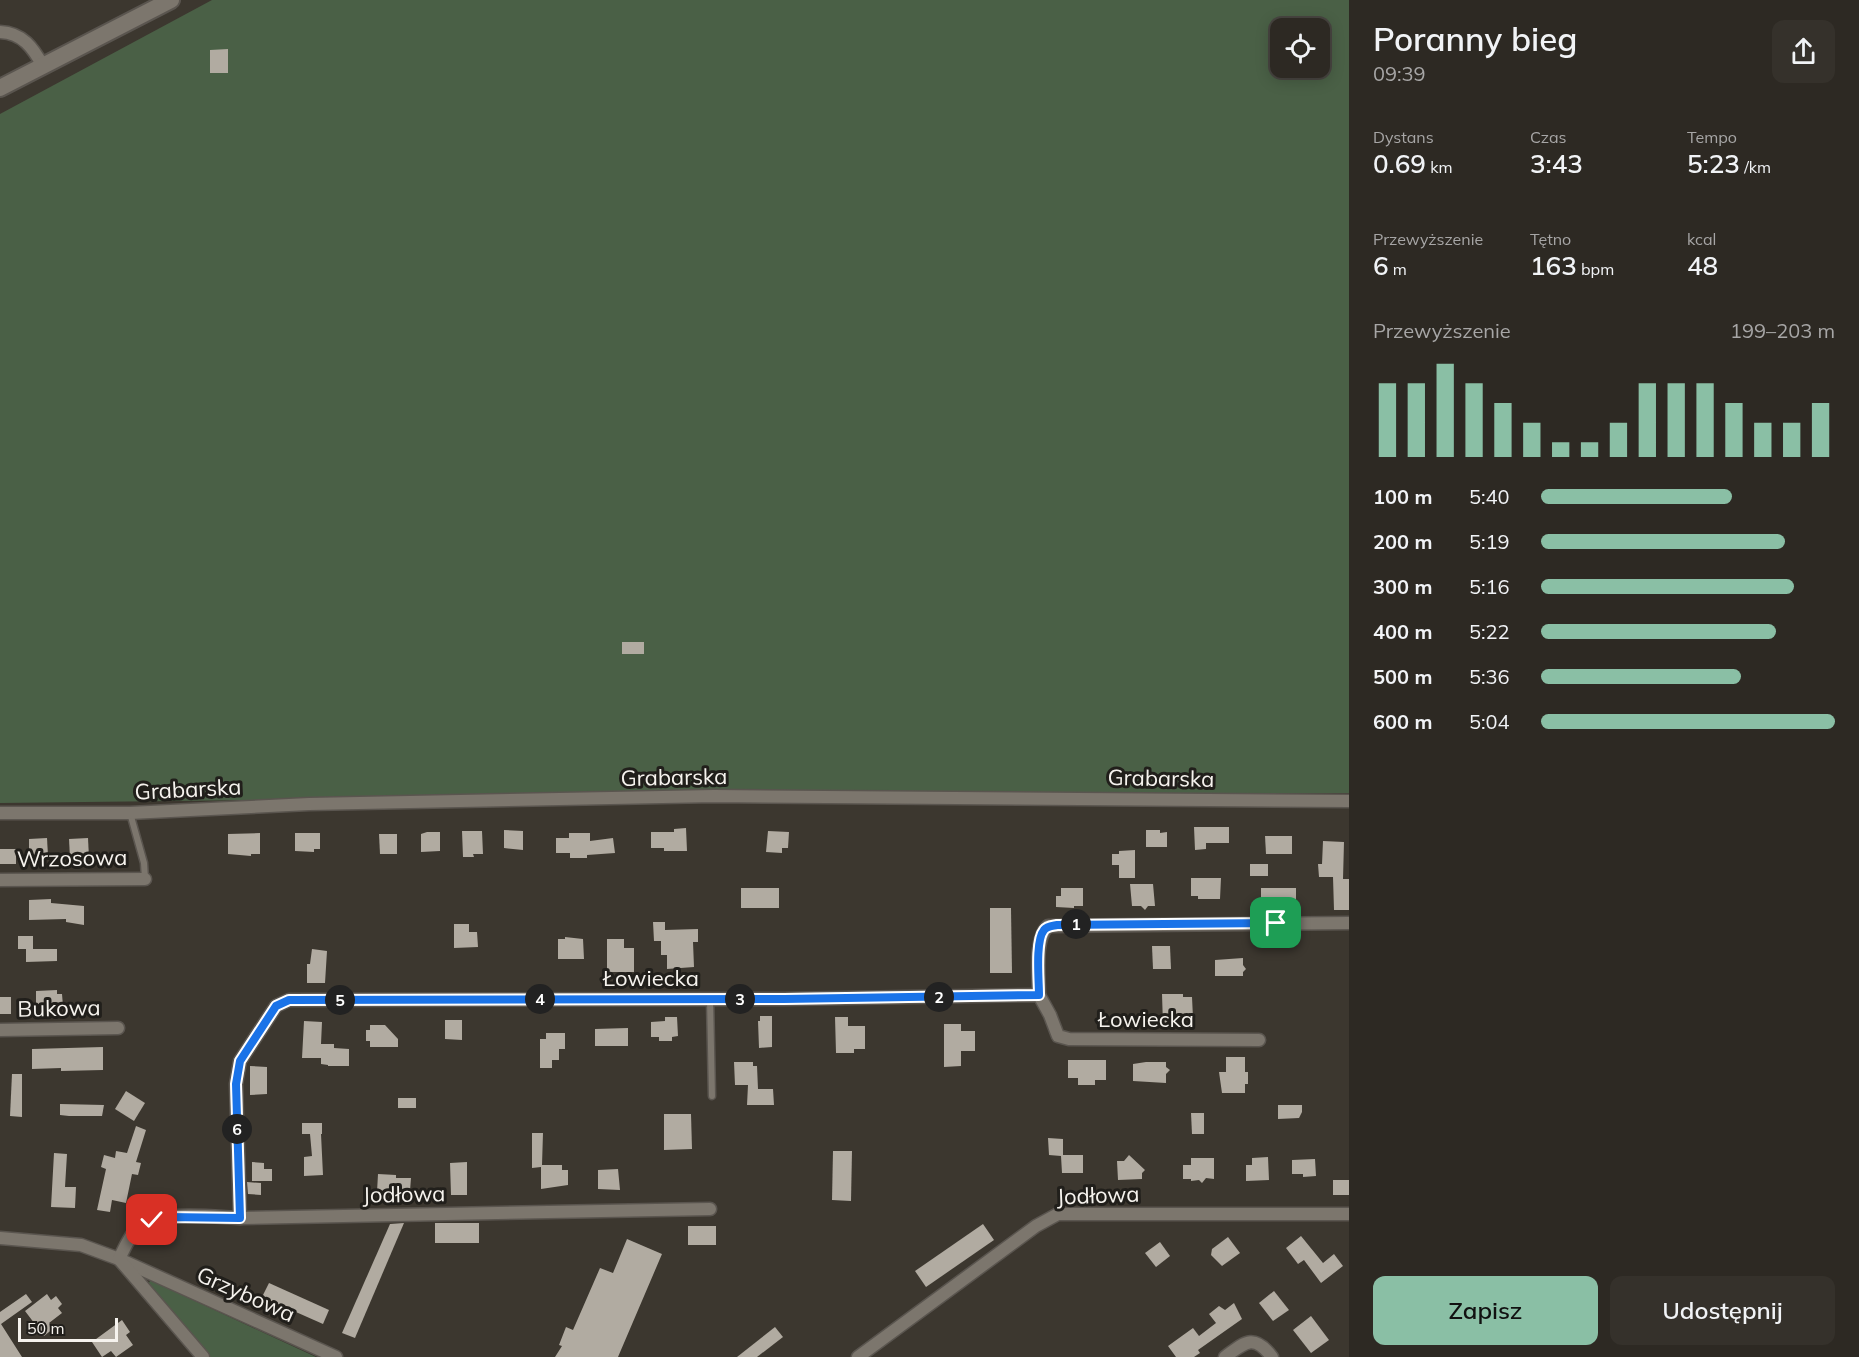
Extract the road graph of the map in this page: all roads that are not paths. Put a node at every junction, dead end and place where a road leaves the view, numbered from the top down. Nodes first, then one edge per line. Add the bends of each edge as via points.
1 (171, 0) edge
2 (0, 32) edge
3 (43, 66) junction
4 (0, 88) edge
5 (1349, 801) edge
6 (0, 813) edge
7 (130, 813) junction
8 (145, 879) joint
9 (0, 880) edge
10 (1349, 923) edge
11 (1039, 995) junction
12 (710, 999) junction
13 (118, 1028) dead end
14 (0, 1030) edge
15 (1259, 1040) dead end
16 (712, 1096) dead end
17 (710, 1209) dead end
18 (1349, 1214) edge
19 (240, 1218) junction
20 (0, 1238) edge
21 (119, 1259) junction
22 (203, 1357) edge
23 (336, 1357) edge
24 (858, 1357) edge
25 (1225, 1357) edge
26 (1272, 1357) edge

1 - 3 main road
2 - 3 street via 21,38
3 - 4 main road
5 - 7 street, Grabarska via 714,796 309,804
6 - 7 street, Grabarska
7 - 8 lane
8 - 9 street, Wrzosowa
10 - 11 street via 1048,926 1040,940
11 - 12 street, Łowiecka
11 - 15 street, Łowiecka via 1058,1036 1069,1039
12 - 16 lane
12 - 19 street, Łowiecka via 289,1000 276,1006 240,1061 236,1084
13 - 14 street, Bukowa
17 - 19 street, Jodłowa
18 - 24 street, Jodłowa via 1051,1216
19 - 21 street, Jodłowa via 152,1220 138,1227
20 - 21 street, Grzybowa via 68,1242
21 - 22 street
21 - 23 street, Grzybowa
25 - 26 street via 1254,1341

